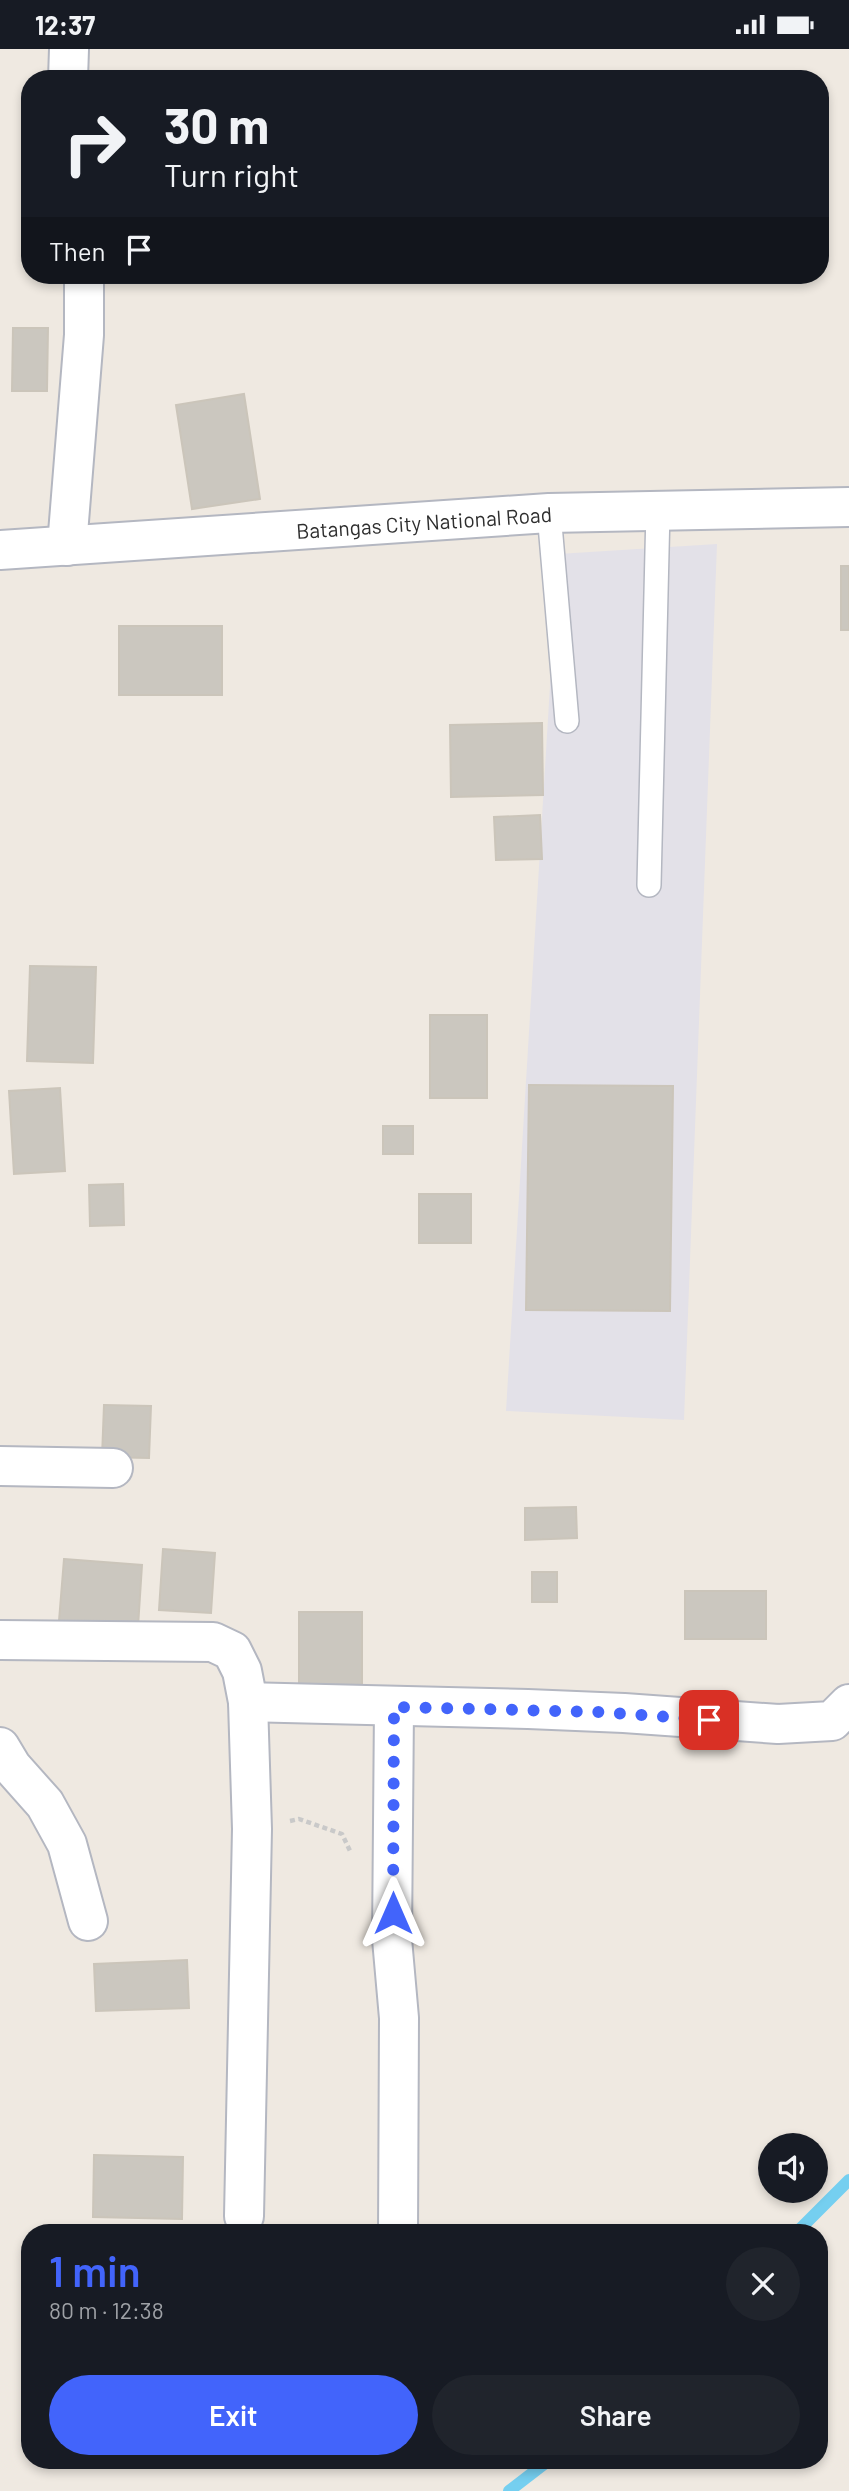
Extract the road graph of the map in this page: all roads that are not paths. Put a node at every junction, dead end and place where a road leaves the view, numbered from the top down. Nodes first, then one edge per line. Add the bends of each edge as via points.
1 (69, 49) edge
2 (68, 70) edge
3 (84, 284) edge
4 (849, 507) edge
5 (657, 510) junction
6 (550, 513) junction
7 (66, 546) junction
8 (0, 550) edge
9 (567, 721) dead end
10 (649, 885) dead end
11 (0, 1466) edge
12 (113, 1468) dead end
13 (0, 1640) edge
14 (0, 1647) edge
15 (248, 1702) junction
16 (849, 1704) edge
17 (394, 1707) junction
18 (0, 1747) edge
19 (89, 1921) dead end
20 (244, 2215) dead end
21 (398, 2224) edge

1 - 2 street
3 - 7 street via 85,335
4 - 5 street, Batangas City National Road
5 - 6 street, Batangas City National Road
5 - 10 lane
6 - 7 street, Batangas City National Road
6 - 9 lane
7 - 8 street, Batangas City National Road
11 - 12 street
13 - 14 street
13 - 15 street via 213,1642 232,1651 242,1671
15 - 17 street
15 - 20 street via 252,1829
16 - 17 street via 832,1721 778,1724 624,1713
17 - 21 street via 392,1939 399,2018
18 - 19 street via 45,1804 67,1844

